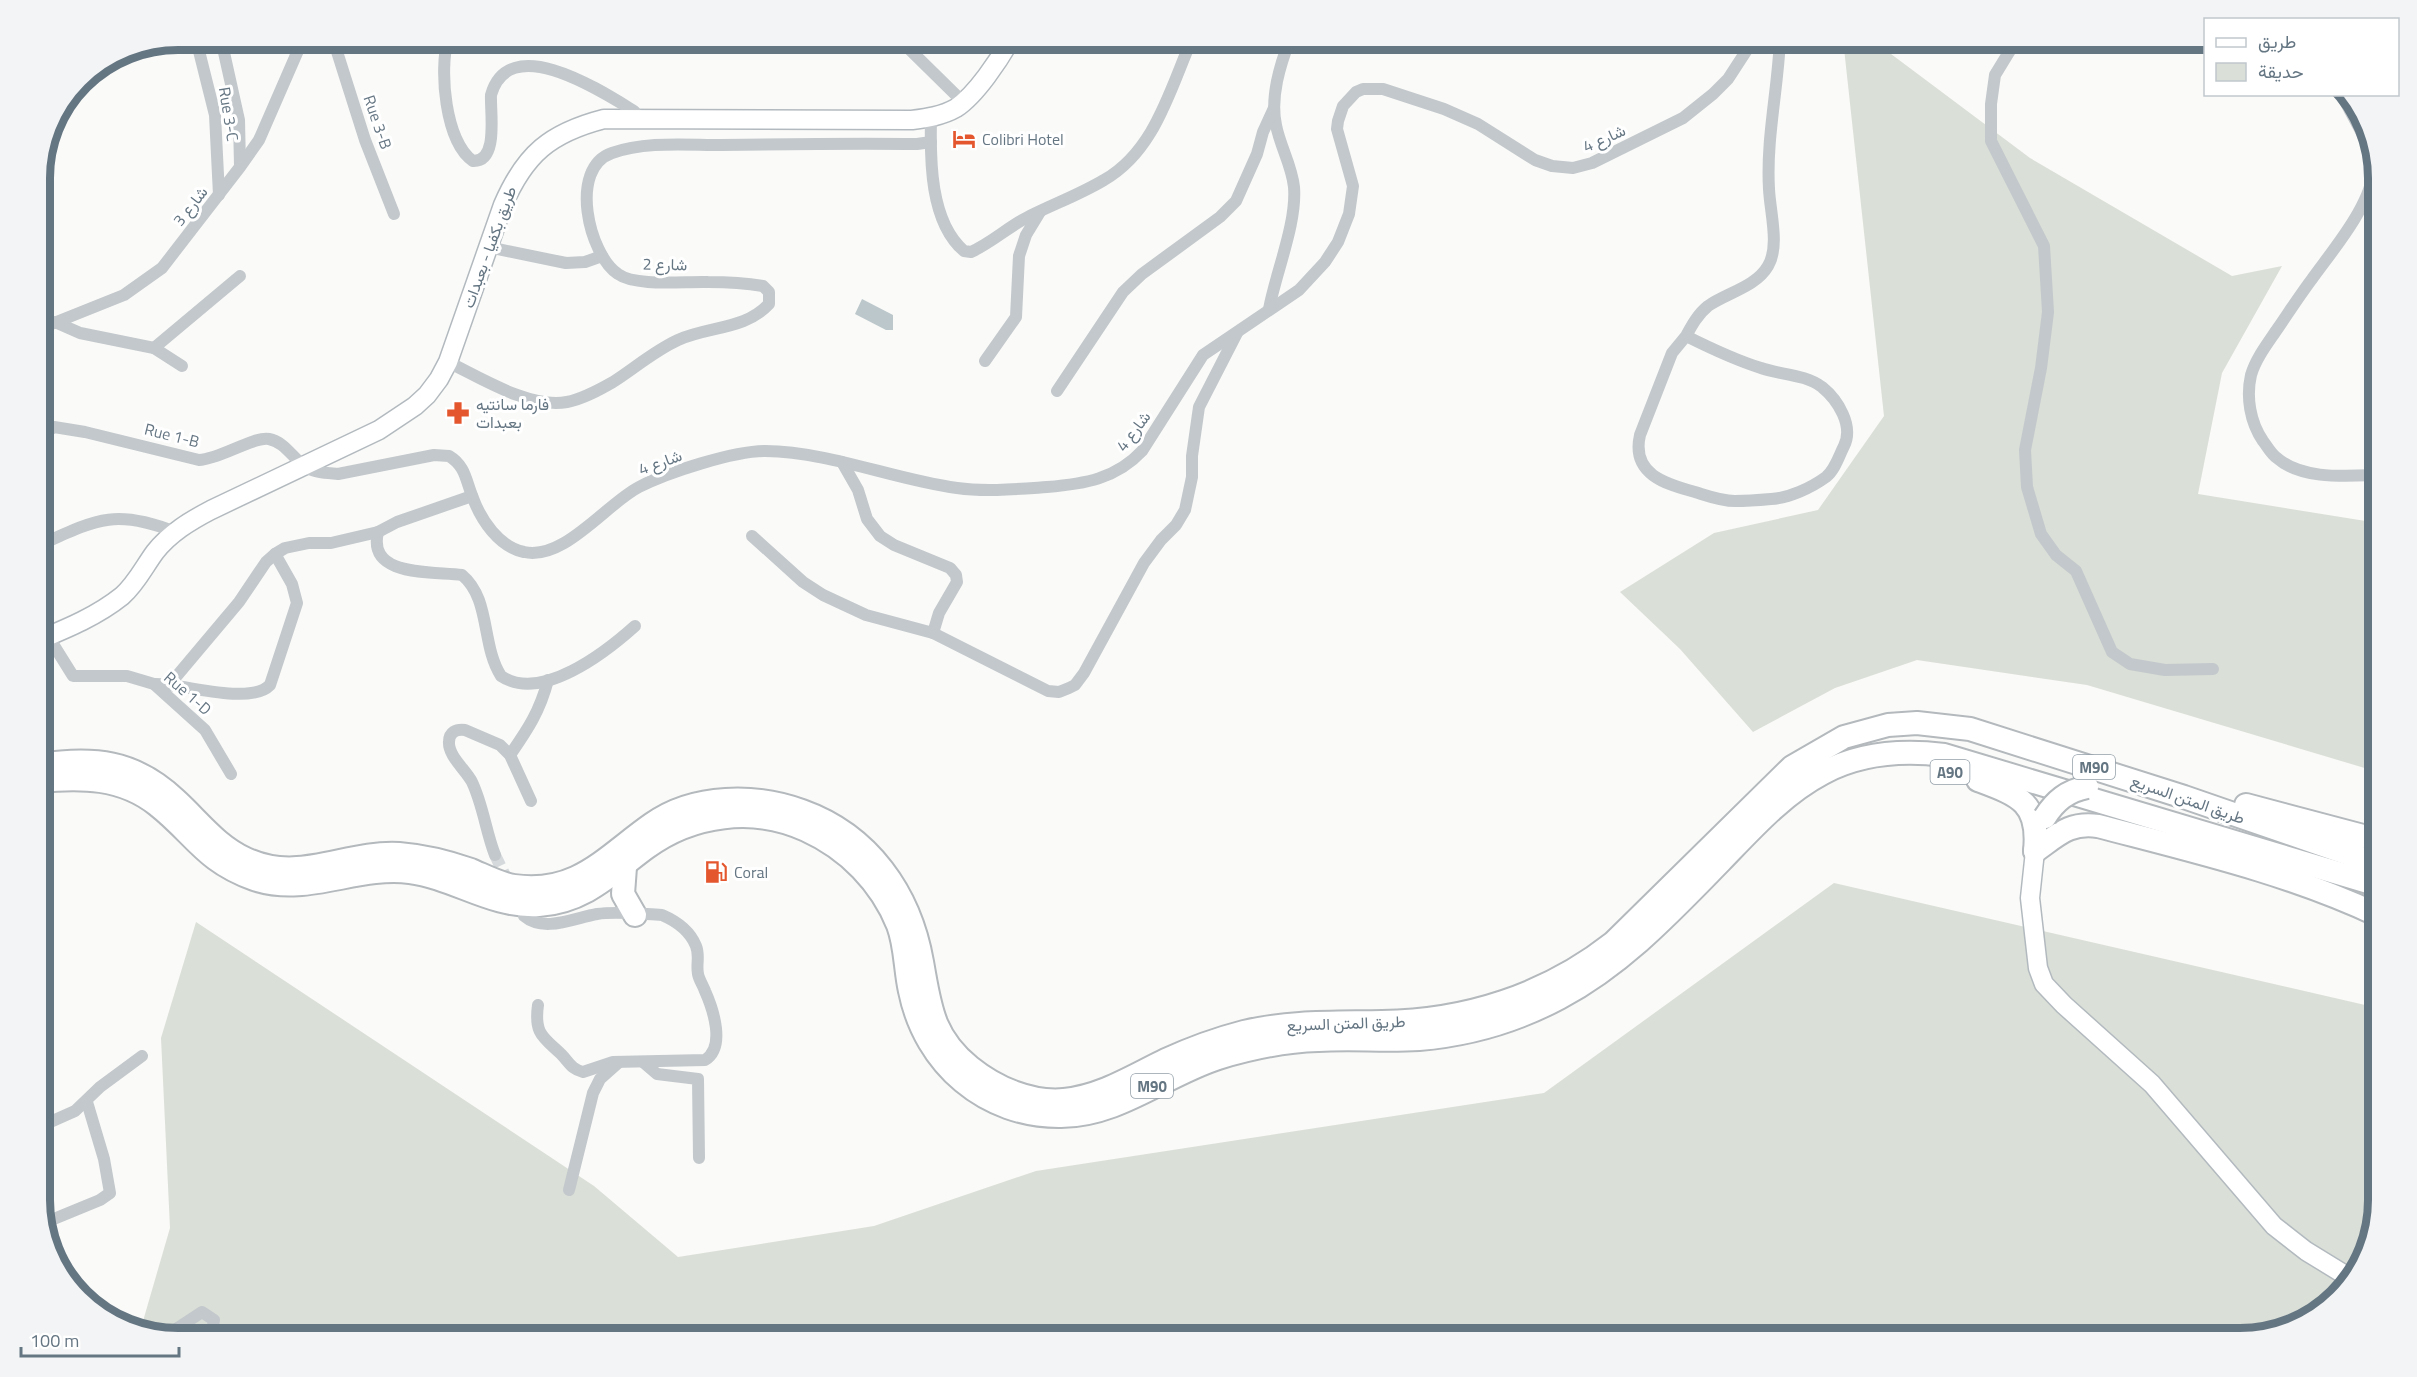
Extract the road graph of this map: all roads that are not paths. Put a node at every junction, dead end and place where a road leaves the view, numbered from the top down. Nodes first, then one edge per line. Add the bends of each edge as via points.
1 (199, 50) edge
2 (223, 50) edge
3 (298, 50) edge
4 (336, 50) edge
5 (446, 50) edge
6 (910, 50) edge
7 (1004, 50) edge
8 (1187, 50) edge
9 (1286, 50) edge
10 (1747, 50) edge
11 (1778, 50) edge
12 (2010, 50) edge
13 (963, 102) junction
14 (1274, 108) junction
15 (639, 118) junction
16 (931, 118) junction
17 (931, 142) junction
18 (240, 167) junction
19 (2367, 193) edge
20 (219, 195) junction
21 (1040, 212) junction
22 (394, 214) dead end
23 (488, 247) junction
24 (602, 256) junction
25 (240, 276) dead end
26 (1269, 309) junction
27 (55, 322) junction
28 (50, 324) edge
29 (1238, 332) junction
30 (1686, 336) junction
31 (154, 348) junction
32 (985, 361) dead end
33 (448, 362) junction
34 (182, 366) dead end
35 (1057, 391) dead end
36 (50, 429) edge
37 (842, 462) junction
38 (305, 466) junction
39 (2367, 475) edge
40 (472, 496) junction
41 (175, 532) junction
42 (378, 532) junction
43 (752, 536) dead end
44 (50, 540) edge
45 (275, 554) junction
46 (635, 626) dead end
47 (933, 633) junction
48 (50, 635) edge
49 (50, 646) edge
50 (2213, 669) dead end
51 (548, 680) junction
52 (154, 684) junction
53 (170, 684) junction
54 (510, 755) junction
55 (50, 764) edge
56 (231, 774) dead end
57 (1820, 775) junction
58 (50, 780) edge
59 (2184, 797) junction
60 (531, 801) dead end
61 (2039, 833) junction
62 (2368, 837) edge
63 (2331, 849) junction
64 (495, 855) tunnel mouth
65 (625, 867) junction
66 (2368, 872) edge
67 (2368, 875) edge
68 (2289, 879) junction
69 (2368, 884) edge
70 (2368, 910) edge
71 (635, 915) junction
72 (524, 916) dead end
73 (538, 1005) dead end
74 (142, 1056) dead end
75 (619, 1062) junction
76 (643, 1062) junction
77 (87, 1102) junction
78 (50, 1122) edge
79 (699, 1158) dead end
80 (569, 1190) dead end
81 (51, 1220) edge
82 (2343, 1274) edge
83 (178, 1328) edge
84 (213, 1328) edge

1 - 20 street, Rue 3-C via 215,115
2 - 18 street, Rue 3-C via 239,120
3 - 18 street, شارع 3 via 259,140
4 - 22 street, Rue 3-B
5 - 15 street via 443,65 450,121 463,152 473,161 483,160 489,152 494,86 504,74 523,66 537,66 585,80
6 - 13 street
7 - 13 main road, طريق بكفيا - بعبدات
8 - 21 street via 1150,136 1136,154 1105,180
9 - 14 street
10 - 26 street, شارع 4 via 1728,79 1683,118 1592,163 1573,168 1535,160 1478,124 1434,105 1383,89 1356,92 1343,106 1337,129 1353,186 1344,228 1314,276
11 - 30 street via 1768,163 1771,260 1759,277 1701,312
12 - 50 street via 1995,75 1991,141 2044,246 2048,312 2025,450 2027,487 2041,534 2056,555 2076,571 2112,652 2130,664 2165,670
13 - 16 main road, طريق بكفيا - بعبدات
14 - 26 street via 1275,124 1294,185 1293,206
14 - 35 street via 1236,201 1123,292
15 - 16 main road, طريق بكفيا - بعبدات
15 - 23 main road, طريق بكفيا - بعبدات via 596,121 545,144 513,182
16 - 17 street
17 - 21 street via 938,210 947,232 964,251 975,250
17 - 24 street, شارع 2 via 675,146 612,153 593,165 586,187 587,209
18 - 20 street, شارع 3
19 - 39 street via 2334,250 2262,352 2250,388 2251,419 2276,458 2315,474
20 - 27 street, شارع 3 via 150,278 124,295
21 - 32 street via 1019,256 1016,317
23 - 24 street via 566,263
23 - 33 main road, طريق بكفيا - بعبدات
24 - 33 street, شارع 2 via 618,274 631,280 763,286 769,292 769,304 750,320 678,340 598,390 568,402 531,400
25 - 31 street
26 - 29 street, شارع 4
27 - 28 street, شارع 3
27 - 31 street via 80,333
29 - 37 street, شارع 4 via 1203,355 1131,463 1102,478 1073,485 958,488
29 - 47 street via 1200,407 1185,510 1144,563 1075,685 1059,692 1048,691
30 - 30 street via 1744,362 1805,378 1824,389 1848,425 1837,463 1828,476 1793,494 1736,501 1681,489 1651,476 1638,443 1672,353
31 - 34 street
33 - 38 main road, طريق بكفيا - بعبدات via 434,387 415,406 379,430
36 - 38 street, Rue 1-B via 130,442 199,460 217,458 258,440 270,439
37 - 40 street, شارع 4 via 764,451 673,472 637,488 568,540 534,554 517,550 496,536
37 - 47 street via 858,490 867,519 880,536 950,568 956,575 957,584 942,607
38 - 40 street, شارع 4 via 338,474 442,454 461,466
38 - 41 main road, طريق بكفيا - بعبدات via 211,510
40 - 42 street
41 - 44 street via 138,519 106,519
41 - 48 main road, طريق بكفيا - بعبدات via 156,550 121,597
42 - 45 street via 285,548
42 - 51 street via 379,553 392,566 462,574 474,586 501,676 517,683
43 - 47 street via 823,595 866,615
45 - 53 street
45 - 53 street via 292,584 297,603 270,685 259,692 216,693
46 - 51 street via 588,663
49 - 52 street, Rue 1-D via 73,676 127,676
51 - 54 street via 542,703
52 - 53 street
52 - 56 street, Rue 1-D via 206,730
54 - 60 street
54 - 64 street via 500,745 465,730 453,732 448,740 472,782
55 - 59 highway, طريق المتن السريع / M90 via 86,760 130,769 175,799 226,848 257,864 304,870 365,856 397,854 448,862 512,886 567,883 590,872 656,821 675,812 726,800 777,802 834,825 887,872 913,921 931,1014 956,1054 999,1086 1036,1098 1059,1100 1102,1091 1205,1043 1254,1030 1309,1022 1425,1019 1479,1010 1524,995 1580,967 1613,943 1792,767 1864,730 1917,723 1970,729
57 - 61 highway, A90 via 1903,766 1967,776 2015,794 2027,807
57 - 65 highway, طريق المتن السريع / M90 via 1755,825 1629,952 1582,985 1536,1010 1496,1024 1434,1037 1318,1040 1254,1048 1186,1070 1110,1108 1072,1116 1030,1113 991,1101 948,1070 919,1024 909,989 904,946 891,912 861,868 842,850 814,834 774,819 721,817 668,835
57 - 67 highway, طريق المتن السريع / M90 via 1844,764 1888,753 1944,755
58 - 65 highway, طريق المتن السريع / M90 via 77,778 124,786 159,806 219,864 261,882 307,885 369,872 401,871 510,904 546,905 584,894
59 - 62 highway via 2240,803
59 - 63 highway, طريق المتن السريع / M90
61 - 63 highway, bridge via 2060,799 2076,789 2104,787 2291,847 2311,852
61 - 68 highway via 2085,824
61 - 82 main road via 2030,898 2038,968 2044,984 2152,1084 2274,1226
63 - 66 highway, طريق المتن السريع / M90
65 - 71 highway via 623,894
68 - 69 highway via 2308,875 2364,887
68 - 70 highway
71 - 72 street via 597,914 548,924
71 - 76 street via 662,915 690,937 698,953 698,974 710,1004 717,1042 712,1055 705,1060
73 - 75 street via 541,1034 576,1070 589,1071
74 - 77 street via 100,1087
75 - 76 street
75 - 80 street via 600,1079 593,1093
76 - 79 street via 657,1074 697,1078
77 - 78 street
77 - 81 street via 110,1193
83 - 84 street via 202,1312 214,1320

